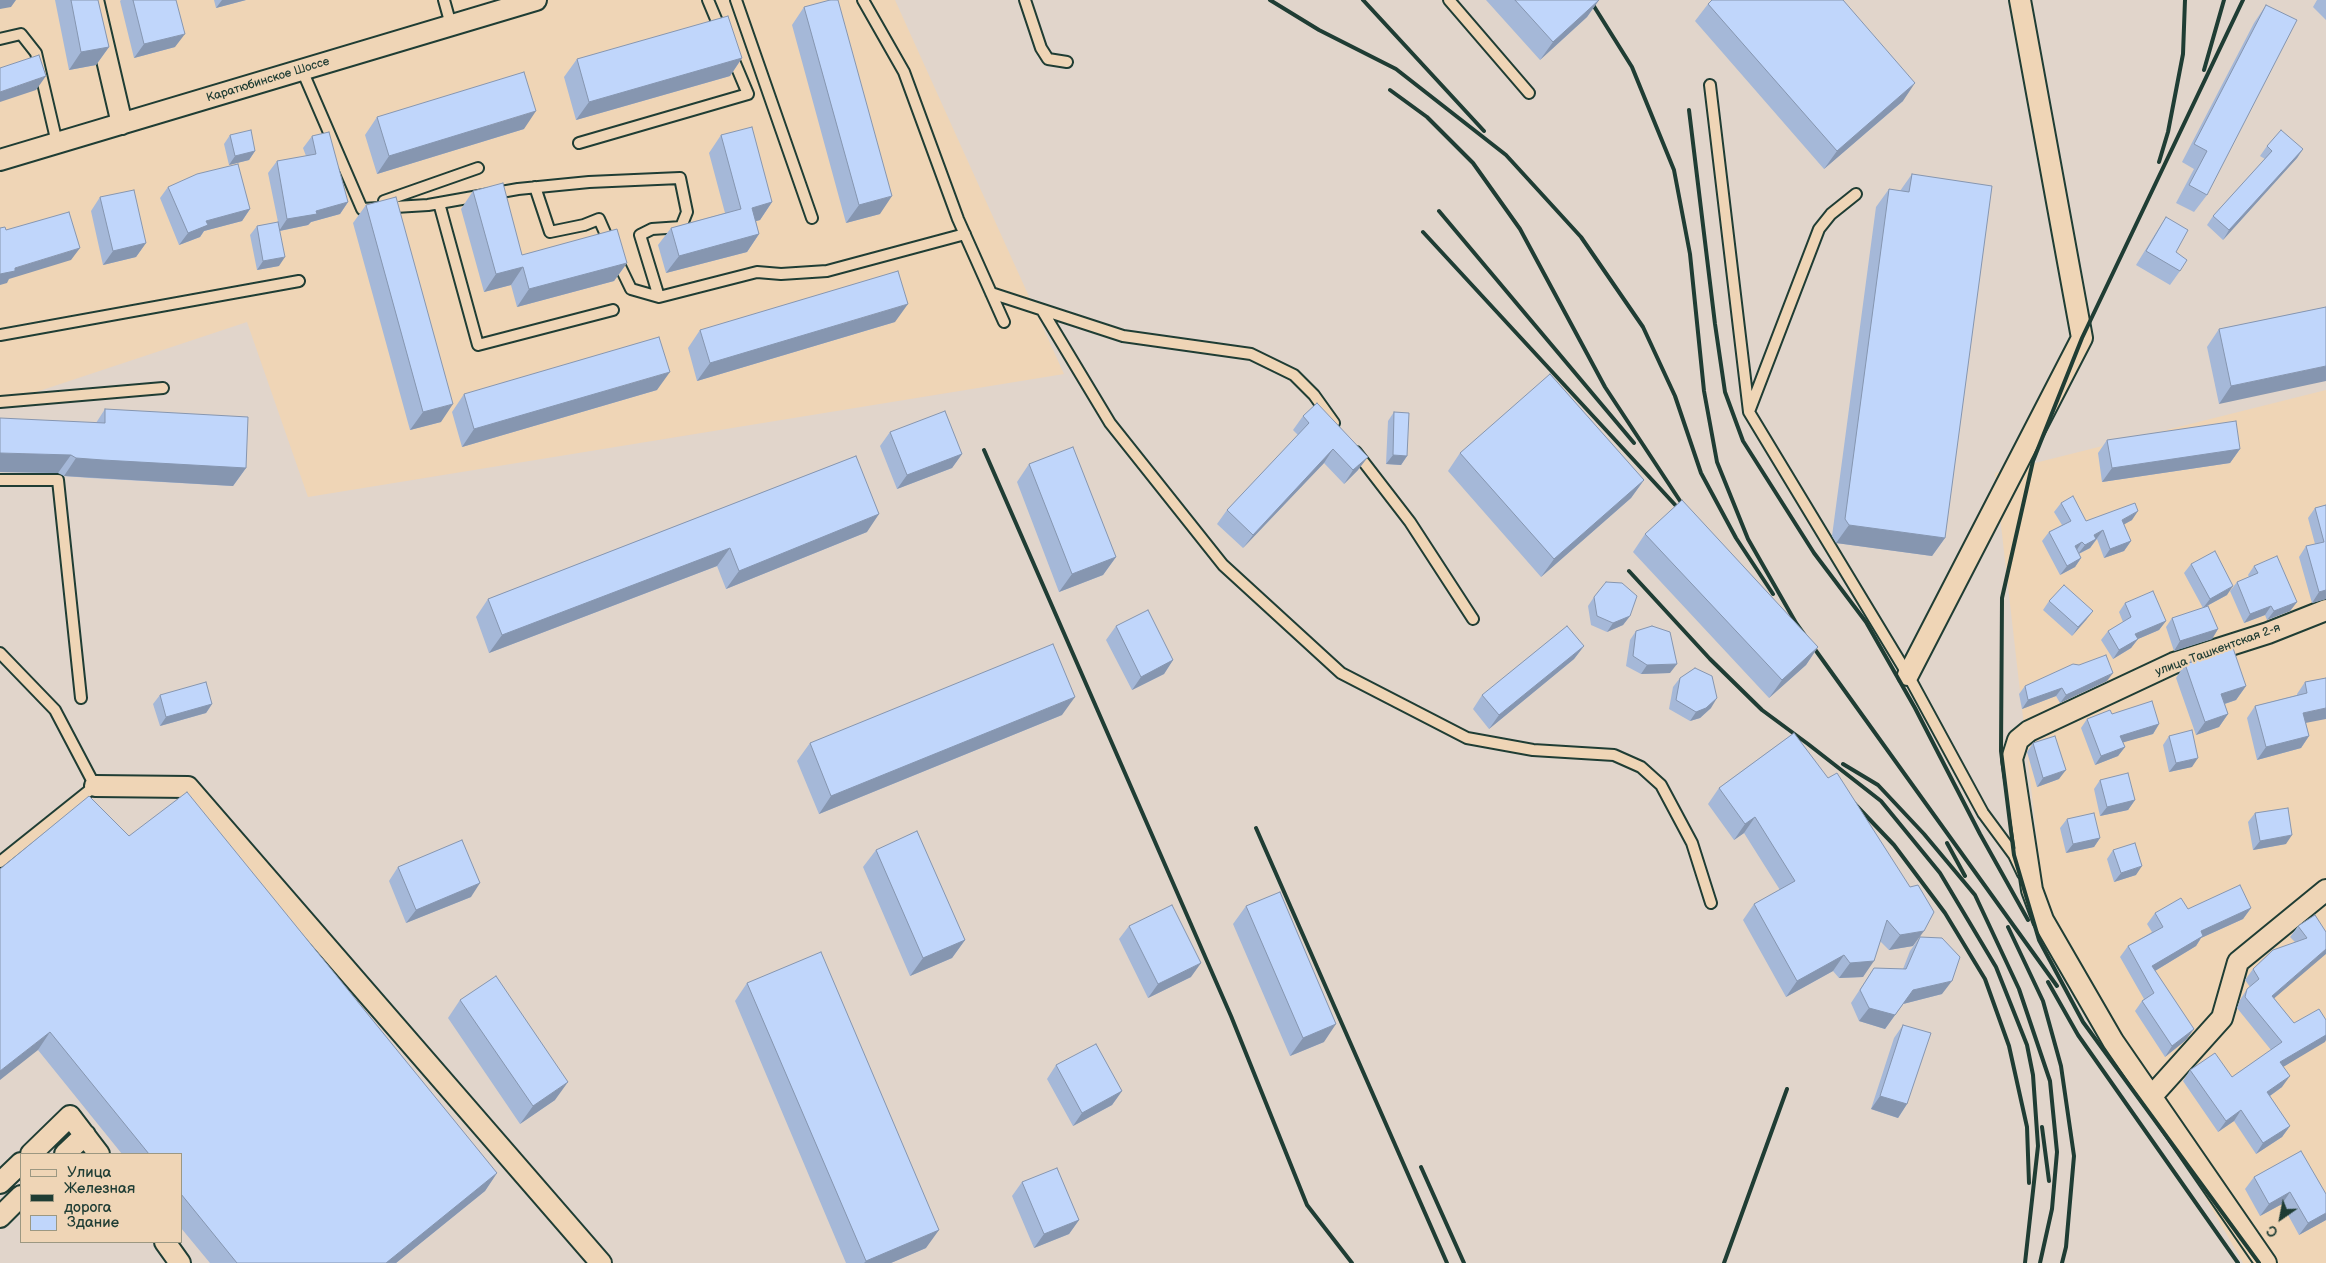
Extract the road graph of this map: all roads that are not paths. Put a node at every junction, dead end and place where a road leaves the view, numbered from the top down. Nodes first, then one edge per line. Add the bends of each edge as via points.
1 (93, 0) edge
2 (444, 0) edge
3 (536, 0) edge
4 (708, 0) edge
5 (736, 0) edge
6 (863, 0) edge
7 (1025, 0) edge
8 (1449, 0) edge
9 (2020, 0) edge
10 (452, 25) junction
11 (0, 39) edge
12 (1067, 62) dead end
13 (302, 70) junction
14 (1710, 85) dead end
15 (1529, 94) dead end
16 (122, 124) junction
17 (57, 143) junction
18 (579, 143) dead end
19 (0, 160) edge
20 (478, 168) dead end
21 (535, 188) junction
22 (1856, 194) dead end
23 (439, 204) junction
24 (362, 209) junction
25 (812, 218) dead end
26 (965, 234) junction
27 (299, 281) dead end
28 (991, 293) junction
29 (659, 297) junction
30 (613, 310) dead end
31 (1042, 310) junction
32 (1004, 322) dead end
33 (0, 335) edge
34 (163, 388) dead end
35 (0, 402) edge
36 (1749, 412) junction
37 (0, 480) edge
38 (2326, 610) edge
39 (1473, 619) dead end
40 (0, 653) edge
41 (1908, 675) junction
42 (81, 698) dead end
43 (95, 786) junction
44 (0, 862) edge
45 (2032, 890) junction
46 (2326, 890) edge
47 (1712, 903) dead end
48 (2152, 1097) junction
49 (85, 1135) junction
50 (31, 1153) edge
51 (66, 1153) edge
52 (98, 1153) edge
53 (20, 1164) edge
54 (0, 1184) edge
55 (20, 1197) edge
56 (0, 1217) edge
57 (165, 1243) edge
58 (180, 1263) edge
59 (601, 1263) edge
60 (2266, 1263) edge

1 - 16 street
2 - 10 lane
3 - 10 street, Каратюбинское Шоссе
4 - 18 lane via 748,94
5 - 25 lane
6 - 26 lane via 904,72
7 - 12 lane via 1041,48 1048,59
8 - 15 lane
9 - 41 street via 2082,338
10 - 13 street, Каратюбинское Шоссе
11 - 17 lane via 21,34 36,53
13 - 16 street, Каратюбинское Шоссе
13 - 24 lane
14 - 36 lane
16 - 17 street, Каратюбинское Шоссе
17 - 19 street, Каратюбинское Шоссе
20 - 24 lane
21 - 23 lane
21 - 29 lane via 550,232 599,219 631,289
21 - 29 lane via 680,178 687,212 681,227 652,229 640,235
22 - 36 lane via 1831,214 1819,229
23 - 24 lane
23 - 30 lane via 478,345
26 - 28 lane
26 - 29 lane via 827,271 757,272
27 - 33 lane
28 - 31 lane
28 - 32 lane
31 - 39 lane via 1123,336 1251,354 1294,375 1314,394 1410,522
31 - 47 lane via 1110,423 1223,565 1341,673 1467,738 1533,750 1614,755 1641,767 1662,786 1688,835
34 - 35 lane
36 - 41 lane
37 - 42 lane via 58,480
38 - 45 street, улица Ташкентская 2-я via 2268,633 2174,663 2029,731 2018,740 2012,759
40 - 43 lane via 55,710
41 - 45 lane via 1982,813 2014,855
43 - 44 lane
43 - 59 street via 188,787
45 - 48 street via 2061,955
46 - 48 street via 2238,962 2222,1018
48 - 60 street
49 - 50 street via 70,1116
49 - 51 street
49 - 52 street
53 - 54 street
55 - 56 street
57 - 58 street

